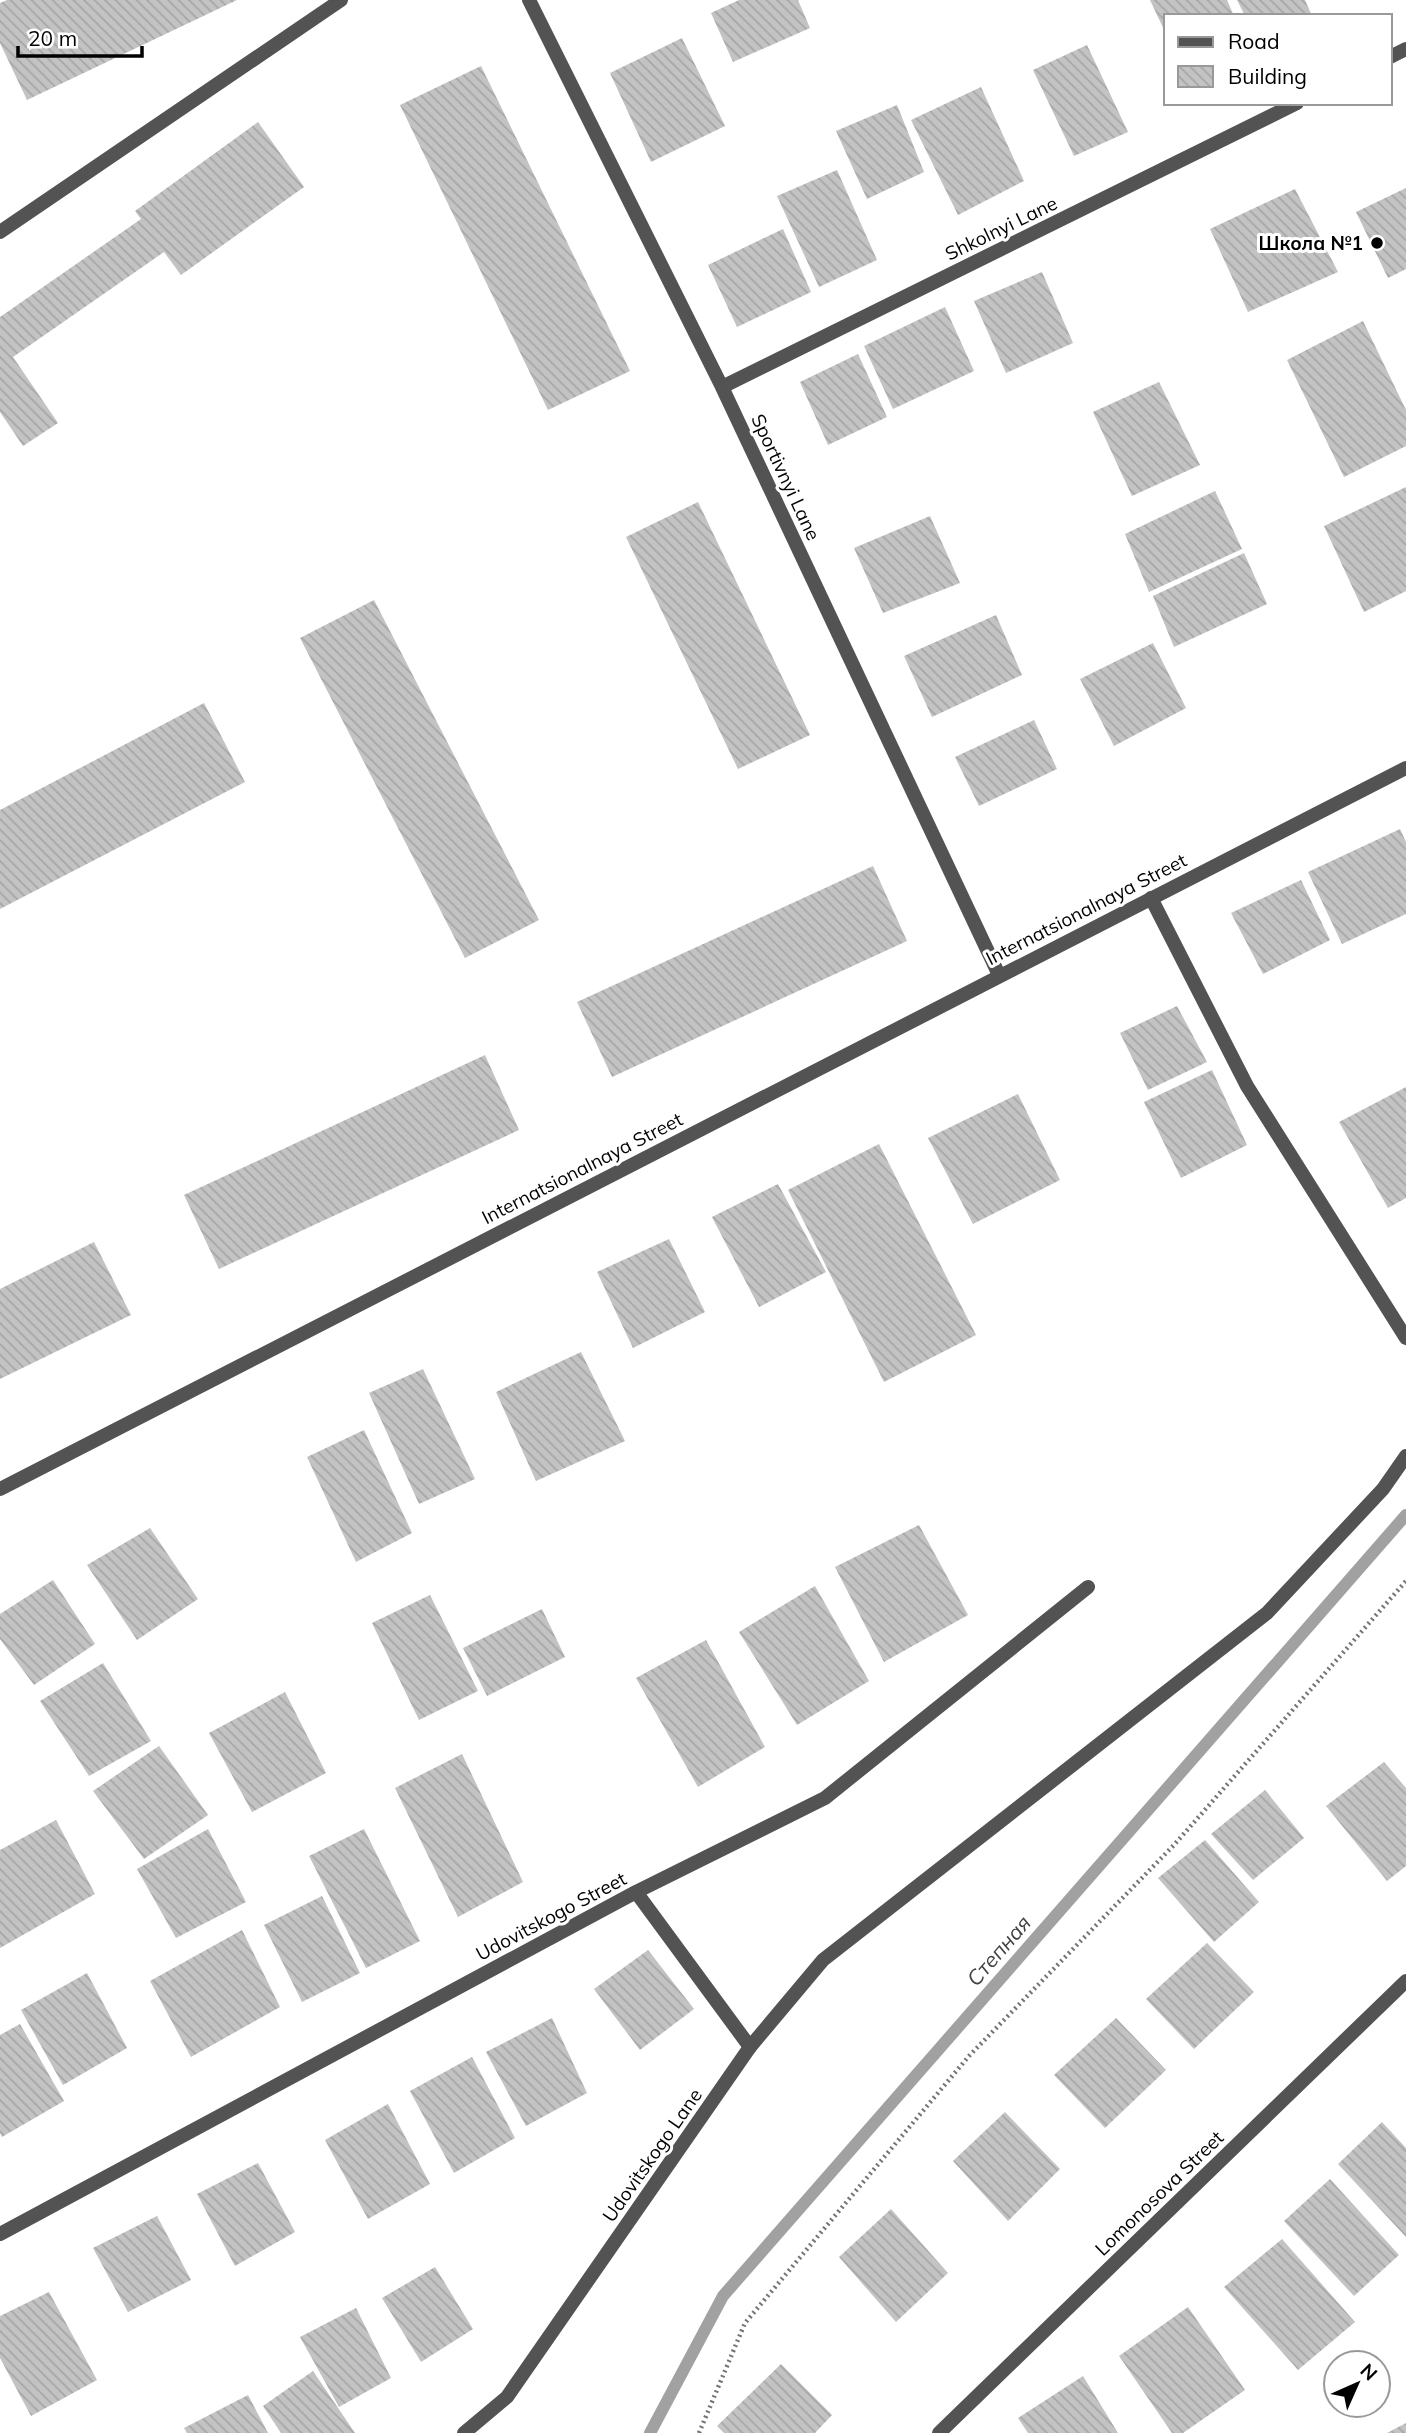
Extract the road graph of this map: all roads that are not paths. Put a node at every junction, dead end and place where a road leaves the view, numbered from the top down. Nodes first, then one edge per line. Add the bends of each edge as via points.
1 (341, 0) edge
2 (529, 0) edge
3 (1293, 105) edge
4 (0, 232) edge
5 (722, 387) junction
6 (1406, 768) edge
7 (1151, 898) junction
8 (999, 975) junction
9 (1406, 1338) edge
10 (1406, 1456) edge
11 (0, 1489) edge
12 (1088, 1587) dead end
13 (636, 1892) junction
14 (1406, 1980) edge
15 (750, 2047) junction
16 (0, 2234) edge
17 (464, 2433) edge
18 (939, 2433) edge

1 - 4 street
2 - 5 street, Sportivnyi Lane
3 - 5 street, Shkolnyi Lane
5 - 8 street, Sportivnyi Lane
6 - 7 street, Internatsionalnaya Street
7 - 8 street, Internatsionalnaya Street
7 - 9 street via 1247,1086
8 - 11 street, Internatsionalnaya Street
10 - 15 street, Udovitskogo Lane via 1383,1489 1267,1613 823,1960
12 - 13 street, Udovitskogo Street via 825,1798
13 - 15 street
13 - 16 street, Udovitskogo Street
14 - 18 street, Lomonosova Street
15 - 17 street, Udovitskogo Lane via 507,2397

